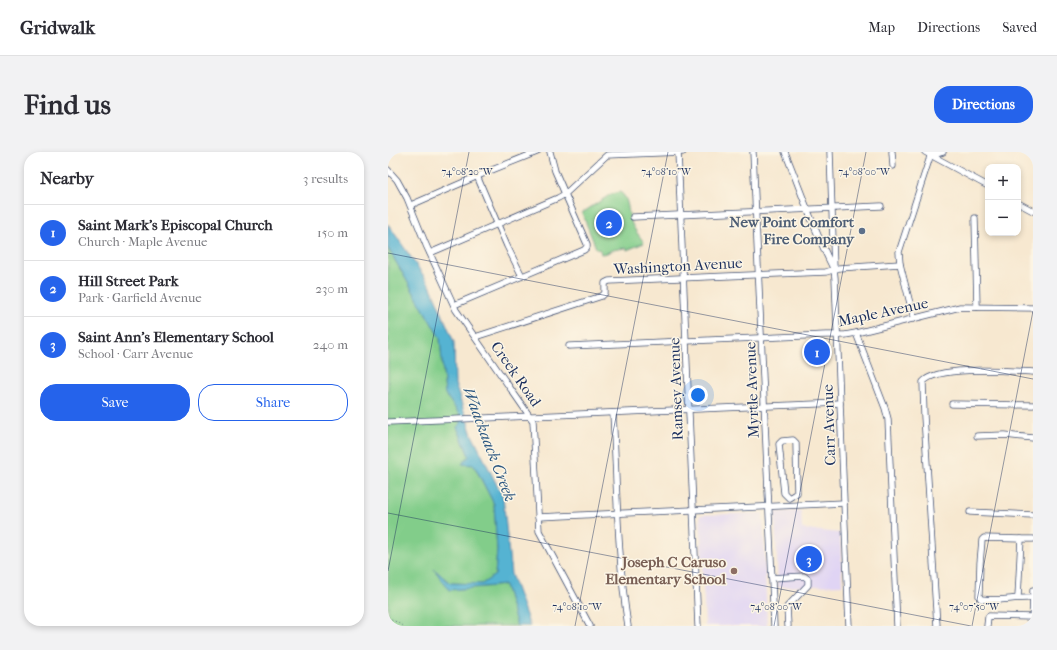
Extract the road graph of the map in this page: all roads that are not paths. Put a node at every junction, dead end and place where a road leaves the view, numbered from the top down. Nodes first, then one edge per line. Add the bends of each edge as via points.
1 (536, 152) edge
2 (550, 152) edge
3 (678, 152) edge
4 (683, 152) edge
5 (753, 152) edge
6 (785, 152) edge
7 (830, 152) edge
8 (892, 152) edge
9 (925, 152) edge
10 (943, 152) edge
11 (932, 154) edge
12 (893, 166) dead end
13 (388, 170) edge
14 (477, 176) junction
15 (985, 184) edge
16 (565, 194) junction
17 (411, 205) junction
18 (1021, 205) edge
19 (881, 206) dead end
20 (832, 208) junction
21 (807, 210) junction
22 (1033, 211) edge
23 (756, 212) junction
24 (681, 215) junction
25 (633, 217) dead end
26 (975, 218) dead end
27 (498, 224) junction
28 (430, 253) junction
29 (900, 264) junction
30 (834, 269) junction
31 (759, 275) junction
32 (522, 276) junction
33 (683, 278) junction
34 (454, 305) junction
35 (977, 307) junction
36 (1033, 308) edge
37 (914, 319) junction
38 (856, 333) junction
39 (837, 335) junction
40 (475, 337) junction
41 (762, 337) junction
42 (686, 341) junction
43 (569, 346) dead end
44 (1033, 372) edge
45 (840, 403) junction
46 (952, 404) dead end
47 (1033, 405) edge
48 (764, 406) junction
49 (689, 410) junction
50 (614, 413) junction
51 (531, 416) junction
52 (388, 422) edge
53 (976, 436) dead end
54 (1033, 438) edge
55 (789, 498) junction
56 (844, 503) junction
57 (789, 505) junction
58 (769, 506) junction
59 (693, 510) junction
60 (970, 512) dead end
61 (618, 513) junction
62 (1033, 515) edge
63 (538, 517) junction
64 (1021, 539) junction
65 (1033, 540) edge
66 (772, 578) junction
67 (1033, 590) edge
68 (1018, 597) junction
69 (1033, 598) edge
70 (1032, 617) junction
71 (590, 626) edge
72 (628, 626) edge
73 (698, 626) edge
74 (774, 626) edge
75 (788, 626) edge
76 (849, 626) edge
77 (897, 626) edge
78 (937, 626) edge
79 (987, 626) edge
80 (1032, 626) edge

1 - 14 street
2 - 16 street
3 - 4 street
3 - 16 street via 607,156
3 - 24 street, Ramsey Avenue
5 - 23 street, Myrtle Avenue
6 - 21 street
7 - 20 street, Carr Avenue
8 - 12 street
9 - 11 street
10 - 11 street
11 - 15 street
11 - 29 street via 899,252
13 - 17 street, Creek Road via 397,180
14 - 17 street
14 - 27 street
16 - 27 street
16 - 32 street via 587,247
17 - 28 street, Creek Road
18 - 22 street
19 - 20 street
20 - 21 street
20 - 30 street, Carr Avenue
21 - 23 street
21 - 30 street
23 - 24 street
23 - 31 street, Myrtle Avenue
24 - 25 street
24 - 33 street, Ramsey Avenue
26 - 35 street
27 - 28 street
27 - 32 street
28 - 34 street, Creek Road
29 - 30 street, Washington Avenue
29 - 37 street
30 - 31 street, Washington Avenue via 826,272
30 - 39 street, Carr Avenue
31 - 33 street, Washington Avenue
31 - 41 street, Myrtle Avenue
32 - 34 street
33 - 40 street, Washington Avenue via 609,281 605,283 605,292 602,296
33 - 42 street, Ramsey Avenue
34 - 40 street, Creek Road
35 - 36 street, Maple Avenue
35 - 37 street, Maple Avenue via 957,308
37 - 38 street, Maple Avenue
38 - 39 street, Maple Avenue
38 - 77 street via 888,419
39 - 41 street, Maple Avenue
39 - 45 street, Carr Avenue
40 - 51 street, Creek Road
41 - 42 street, Maple Avenue
41 - 48 street, Myrtle Avenue
42 - 43 street, Maple Avenue
42 - 49 street, Ramsey Avenue
44 - 78 street via 958,371 929,377 923,382
45 - 48 street
45 - 56 street, Carr Avenue
46 - 47 street
48 - 49 street
48 - 58 street, Myrtle Avenue
49 - 50 street
49 - 59 street, Ramsey Avenue
50 - 51 street
50 - 61 street
51 - 52 street
51 - 63 street, Creek Road via 534,426
53 - 54 street via 1005,435
55 - 55 street via 797,493 796,443 793,440 782,441 779,444 784,493
55 - 57 street
56 - 57 street
56 - 76 street, Carr Avenue
57 - 58 street
58 - 59 street
58 - 66 street, Myrtle Avenue
59 - 61 street
59 - 73 street, Ramsey Avenue
60 - 62 street
61 - 63 street
61 - 72 street via 622,591
63 - 71 street, Creek Road via 539,532
64 - 65 street
64 - 68 street
64 - 68 street via 984,538 980,563 981,598 994,600
66 - 74 street, Myrtle Avenue
66 - 75 street via 804,576 808,579 808,585 787,607
67 - 69 street
68 - 69 street
69 - 70 street
70 - 79 street via 988,616
70 - 80 street

